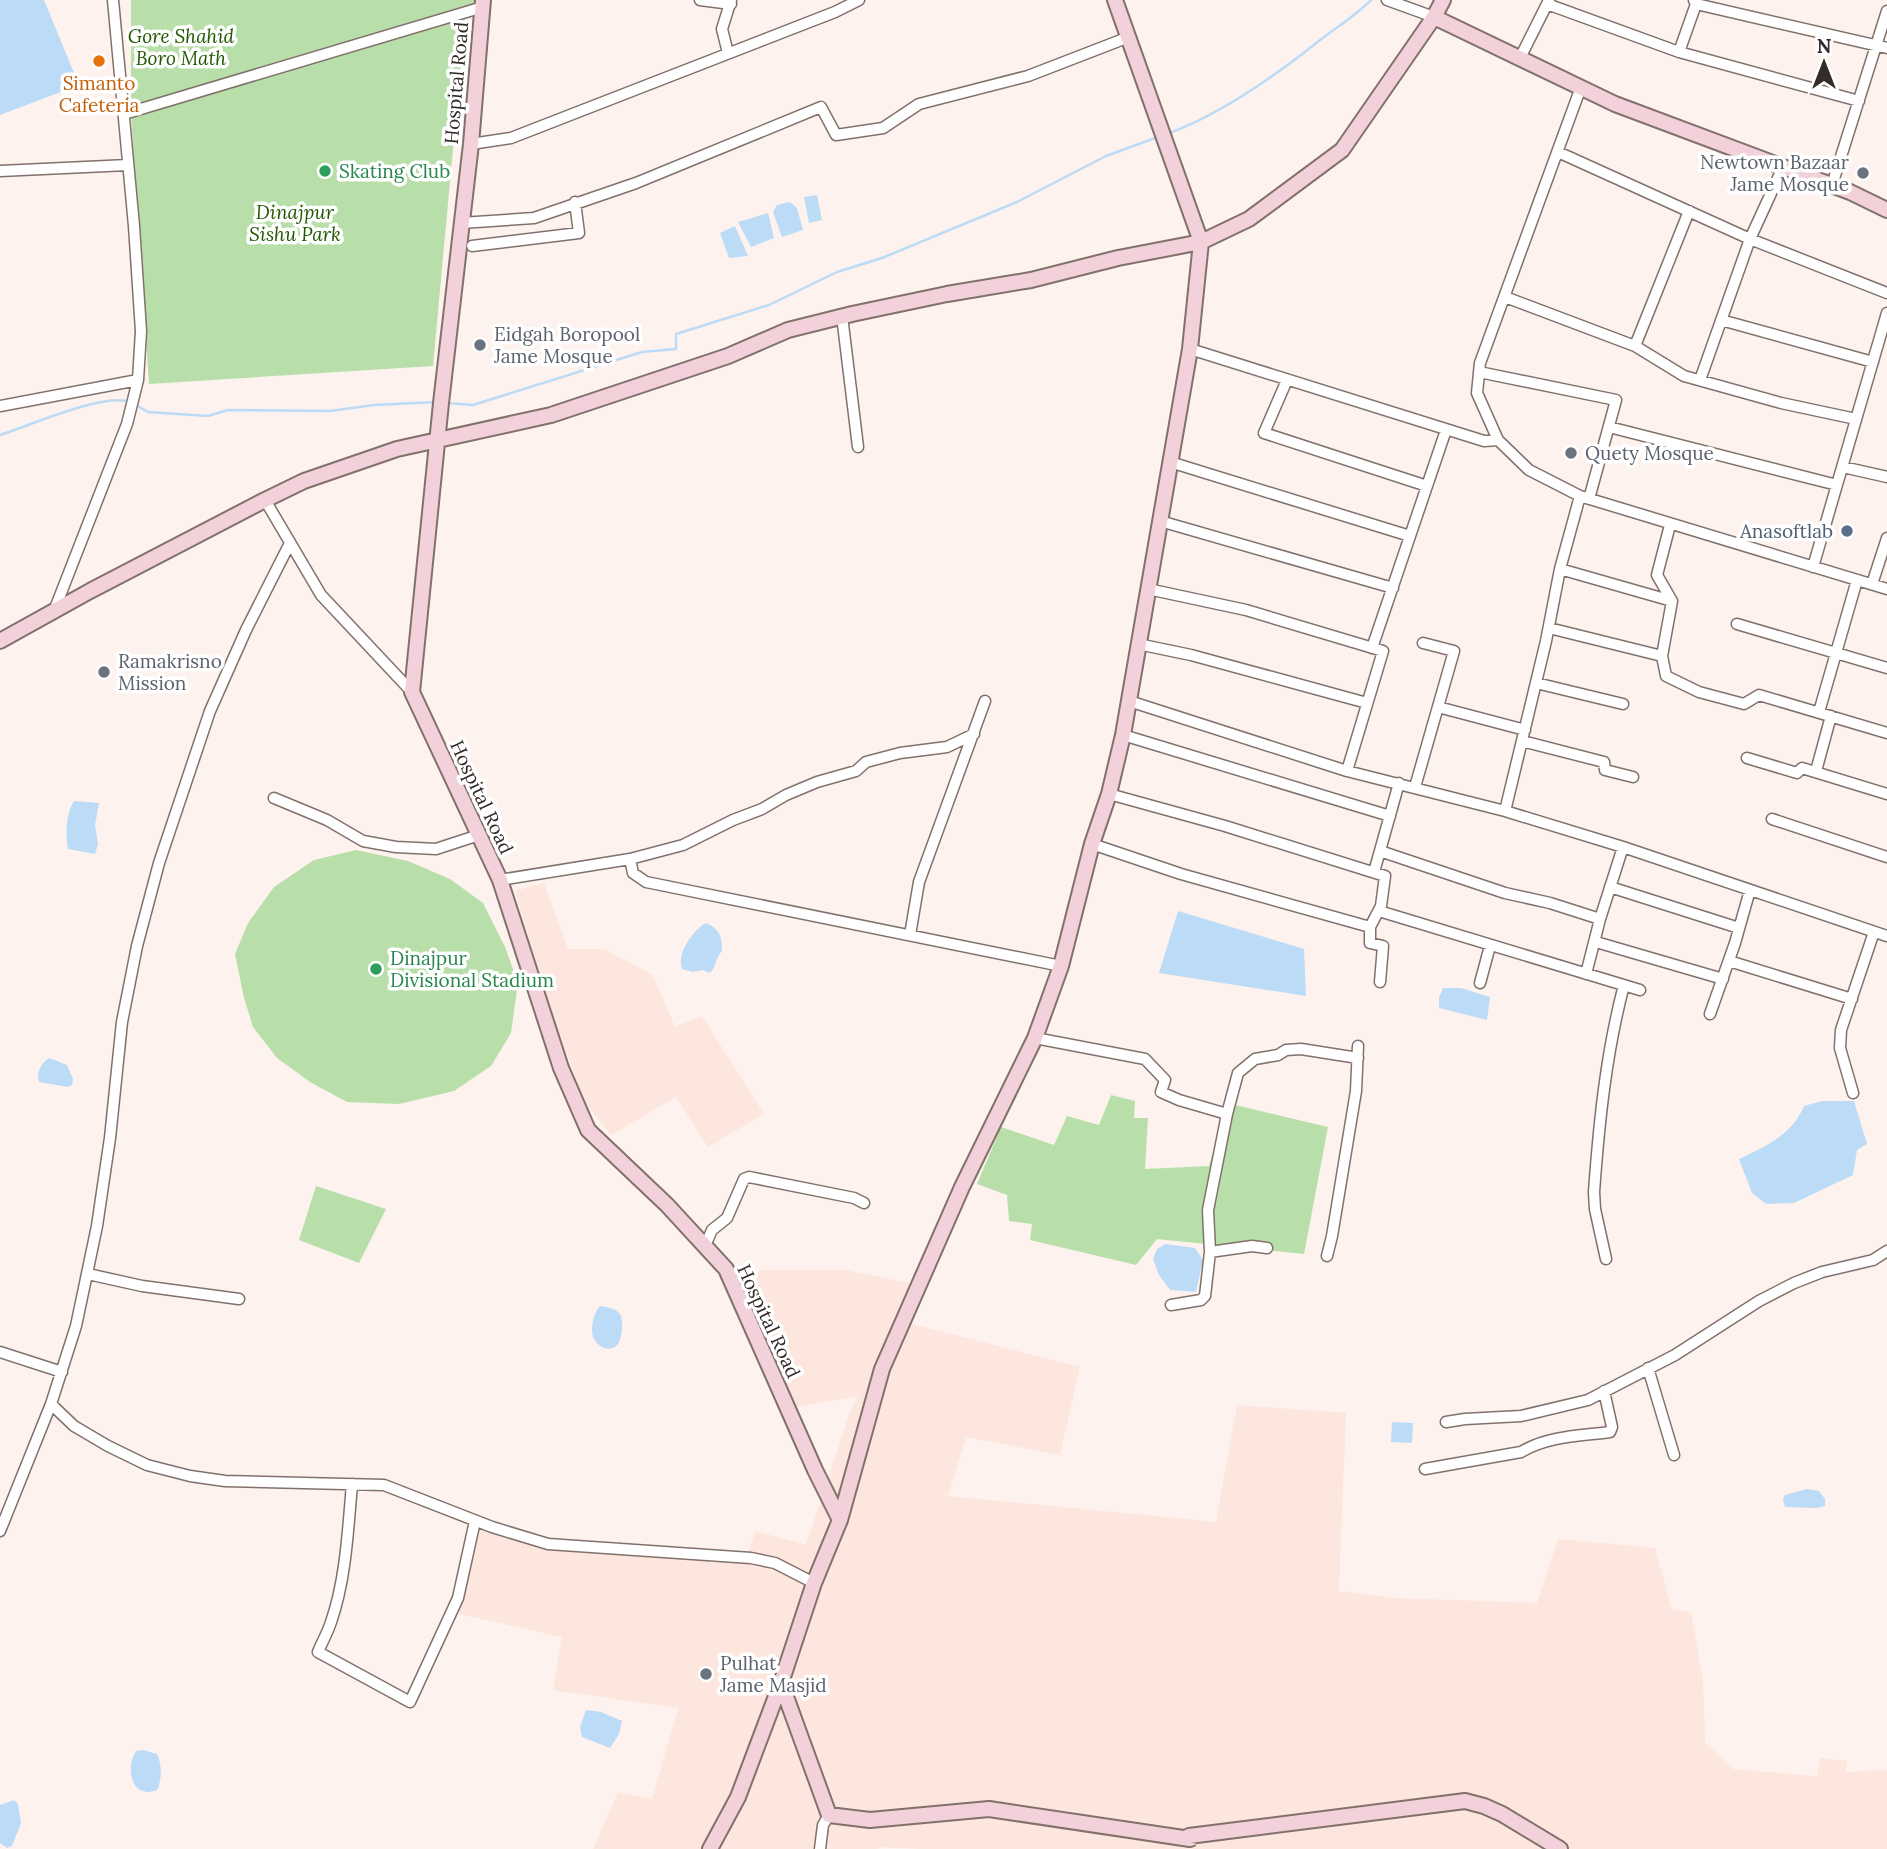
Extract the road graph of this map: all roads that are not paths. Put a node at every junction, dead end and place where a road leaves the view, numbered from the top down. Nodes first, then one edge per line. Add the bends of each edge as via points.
1 (113, 0) edge
2 (700, 0) edge
3 (859, 0) edge
4 (1115, 0) edge
5 (1387, 0) edge
6 (1443, 0) edge
7 (731, 2) edge
8 (1548, 2) edge
9 (1695, 2) edge
10 (483, 4) edge
11 (1887, 11) edge
12 (1434, 17) junction
13 (1129, 37) junction
14 (1882, 47) edge
15 (1679, 52) junction
16 (728, 53) junction
17 (1520, 58) junction
18 (1581, 87) junction
19 (1858, 101) junction
20 (124, 114) junction
21 (471, 144) junction
22 (1558, 152) junction
23 (128, 165) junction
24 (1783, 167) junction
25 (0, 171) edge
26 (1832, 185) junction
27 (575, 202) junction
28 (1689, 211) junction
29 (1887, 211) edge
30 (461, 223) junction
31 (1750, 239) junction
32 (1201, 242) junction
33 (472, 246) dead end
34 (1887, 293) edge
35 (1505, 297) junction
36 (1887, 313) edge
37 (842, 316) junction
38 (1721, 320) junction
39 (1635, 346) junction
40 (1190, 349) junction
41 (1873, 362) junction
42 (1479, 372) junction
43 (1287, 380) junction
44 (1700, 380) junction
45 (136, 384) junction
46 (0, 406) edge
47 (1856, 419) junction
48 (1609, 427) junction
49 (1446, 430) junction
50 (437, 440) junction
51 (1498, 440) junction
52 (858, 447) dead end
53 (1170, 463) junction
54 (1843, 467) junction
55 (1887, 477) edge
56 (1837, 485) junction
57 (1427, 486) junction
58 (1585, 498) junction
59 (265, 500) junction
60 (1160, 521) junction
61 (1670, 525) junction
62 (1410, 537) junction
63 (1887, 538) edge
64 (290, 543) junction
65 (1813, 567) junction
66 (1560, 569) junction
67 (1857, 580) junction
68 (1872, 584) junction
69 (1393, 588) junction
70 (1148, 589) junction
71 (1887, 589) edge
72 (1672, 600) junction
73 (54, 611) junction
74 (1737, 624) dead end
75 (1549, 628) junction
76 (0, 641) edge
77 (1423, 643) dead end
78 (1138, 644) junction
79 (1372, 648) junction
80 (1836, 653) junction
81 (1662, 656) junction
82 (1887, 668) edge
83 (1536, 683) junction
84 (412, 692) junction
85 (985, 701) dead end
86 (1129, 701) junction
87 (1367, 703) junction
88 (1623, 704) dead end
89 (1438, 707) junction
90 (1819, 712) junction
91 (1831, 716) junction
92 (1525, 730) junction
93 (1887, 733) edge
94 (974, 734) junction
95 (1123, 735) junction
96 (1522, 741) junction
97 (1747, 758) dead end
98 (1347, 771) junction
99 (1816, 771) junction
100 (1633, 777) dead end
101 (1399, 783) junction
102 (1415, 787) junction
103 (1109, 793) junction
104 (1887, 794) edge
105 (274, 798) dead end
106 (1505, 811) junction
107 (1390, 816) junction
108 (1772, 819) dead end
109 (479, 835) junction
110 (1092, 844) junction
111 (1623, 847) junction
112 (1380, 851) junction
113 (1887, 857) edge
114 (630, 859) junction
115 (1374, 872) junction
116 (500, 880) junction
117 (1611, 887) junction
118 (1751, 890) junction
119 (1378, 911) junction
120 (1600, 919) junction
121 (1370, 927) junction
122 (1740, 928) junction
123 (1874, 932) junction
124 (910, 935) junction
125 (1887, 936) edge
126 (1595, 942) junction
127 (1490, 946) junction
128 (1729, 961) junction
129 (1061, 966) junction
130 (1586, 974) junction
131 (1723, 979) junction
132 (1380, 982) dead end
133 (1480, 983) dead end
134 (1624, 985) junction
135 (1640, 990) dead end
136 (1852, 999) junction
137 (1710, 1014) dead end
138 (1035, 1038) junction
139 (1358, 1046) dead end
140 (1358, 1058) junction
141 (1853, 1093) dead end
142 (1227, 1114) junction
143 (864, 1203) dead end
144 (705, 1246) junction
145 (1267, 1248) dead end
146 (1210, 1251) junction
147 (1887, 1251) edge
148 (1326, 1256) dead end
149 (1606, 1259) dead end
150 (88, 1274) junction
151 (239, 1299) dead end
152 (1171, 1305) dead end
153 (0, 1352) edge
154 (1648, 1368) junction
155 (62, 1372) junction
156 (1604, 1391) junction
157 (51, 1404) junction
158 (1446, 1422) dead end
159 (1674, 1455) dead end
160 (1425, 1469) dead end
161 (352, 1484) junction
162 (840, 1520) junction
163 (475, 1521) junction
164 (0, 1531) edge
165 (814, 1583) junction
166 (781, 1683) junction
167 (829, 1815) junction
168 (710, 1849) edge
169 (820, 1849) edge
170 (1560, 1849) edge

1 - 20 street
2 - 7 street
3 - 16 street
4 - 13 street
5 - 12 street
6 - 12 street
7 - 16 street via 722,29
8 - 15 street
8 - 17 street
9 - 14 street
9 - 15 street
10 - 20 street
10 - 21 street, Hospital Road
11 - 14 street
12 - 17 street
12 - 32 street via 1342,149 1249,219
13 - 27 street via 1028,76 919,104 883,128 836,135 821,107 636,183
13 - 32 street
14 - 19 street
15 - 19 street
16 - 21 street via 511,138
17 - 18 street
18 - 22 street
18 - 24 street
19 - 26 street
20 - 23 street
21 - 30 street, Hospital Road
22 - 28 street
22 - 35 street
23 - 25 street
23 - 45 street via 141,331
24 - 26 street
24 - 31 street
26 - 29 street
27 - 30 street via 534,218
27 - 33 street via 579,233
28 - 31 street
28 - 39 street
30 - 50 street, Hospital Road
31 - 34 street
31 - 38 street
32 - 37 street
32 - 40 street
35 - 39 street
35 - 42 street
36 - 41 street
37 - 50 street via 788,330 728,356 551,415
37 - 52 street
38 - 41 street
38 - 44 street
39 - 44 street via 1684,376
40 - 43 street
40 - 53 street
41 - 47 street
42 - 48 street via 1616,400
42 - 51 street via 1477,393
43 - 49 street
43 - 57 street via 1264,433
44 - 47 street
45 - 46 street
45 - 73 street via 130,412
47 - 54 street
48 - 56 street
48 - 58 street
49 - 51 street via 1483,441
49 - 57 street
50 - 59 street via 304,481
50 - 84 street, Hospital Road
51 - 58 street via 1529,470
53 - 60 street
53 - 62 street
54 - 55 street
54 - 56 street
56 - 65 street
57 - 62 street
58 - 61 street
58 - 66 street
59 - 64 street
59 - 73 street
60 - 69 street
60 - 70 street
61 - 65 street
61 - 72 street via 1657,575
62 - 69 street
63 - 68 street
64 - 84 street via 321,595
64 - 150 street via 210,711 159,863 122,1022 110,1138
65 - 67 street
66 - 72 street
66 - 75 street
67 - 68 street
67 - 80 street
68 - 71 street
69 - 79 street
70 - 78 street
70 - 79 street via 1246,610
72 - 81 street
73 - 76 street
74 - 80 street
75 - 81 street
75 - 83 street
77 - 89 street via 1454,651
78 - 86 street
78 - 87 street
79 - 87 street via 1383,651
80 - 82 street
80 - 90 street
81 - 90 street via 1666,676 1699,692 1744,704 1759,695
83 - 88 street
83 - 92 street
84 - 109 street, Hospital Road
85 - 94 street
86 - 95 street
86 - 98 street
87 - 98 street
89 - 92 street
89 - 102 street
90 - 91 street
91 - 93 street
91 - 99 street
92 - 96 street
94 - 114 street via 947,747 866,762 856,771 786,795 683,845
94 - 124 street via 919,882
95 - 103 street
95 - 107 street
96 - 100 street via 1604,762 1605,770
96 - 106 street
97 - 99 street via 1797,773 1802,768
98 - 101 street
99 - 104 street
101 - 102 street
101 - 107 street
102 - 106 street
103 - 110 street
103 - 115 street
105 - 109 street via 363,841 396,847 436,849
106 - 111 street
107 - 112 street
108 - 113 street
109 - 116 street, Hospital Road
110 - 121 street
110 - 129 street
111 - 117 street
111 - 118 street
112 - 115 street
112 - 120 street
114 - 116 street
114 - 124 street via 633,873 646,882
115 - 119 street via 1385,876
116 - 144 street, Hospital Road via 561,1068 588,1130
117 - 120 street
117 - 122 street
118 - 122 street
118 - 123 street
119 - 121 street
119 - 127 street
120 - 126 street
121 - 132 street via 1370,943 1383,947
122 - 128 street
123 - 125 street
123 - 136 street
124 - 129 street
126 - 130 street
126 - 131 street
127 - 130 street
127 - 133 street
128 - 131 street
128 - 136 street
129 - 138 street
130 - 134 street
131 - 137 street
134 - 135 street
134 - 149 street via 1606,1077 1594,1192
136 - 141 street via 1840,1048
138 - 142 street via 1145,1059 1166,1080 1161,1092
138 - 162 street via 962,1187 882,1369
139 - 140 street
140 - 142 street via 1301,1049 1260,1057 1238,1073
140 - 148 street
142 - 146 street via 1208,1210
143 - 144 street via 749,1177
144 - 162 street, Hospital Road via 726,1269
145 - 146 street
146 - 152 street via 1205,1296
147 - 154 street via 1873,1260 1794,1283
150 - 151 street
150 - 155 street
153 - 155 street
154 - 156 street
154 - 159 street
155 - 157 street
156 - 158 street via 1544,1412
156 - 160 street via 1610,1432 1553,1439 1521,1452
157 - 161 street via 74,1426 147,1465 225,1481
157 - 164 street
161 - 163 street via 384,1485
161 - 163 street via 337,1598 318,1652 410,1702 458,1598
162 - 165 street
163 - 165 street via 548,1544 751,1558 775,1563
165 - 166 street
166 - 167 street
166 - 168 street via 738,1797
167 - 169 street
167 - 170 street via 870,1820 989,1809 1190,1839 1465,1801 1502,1815

